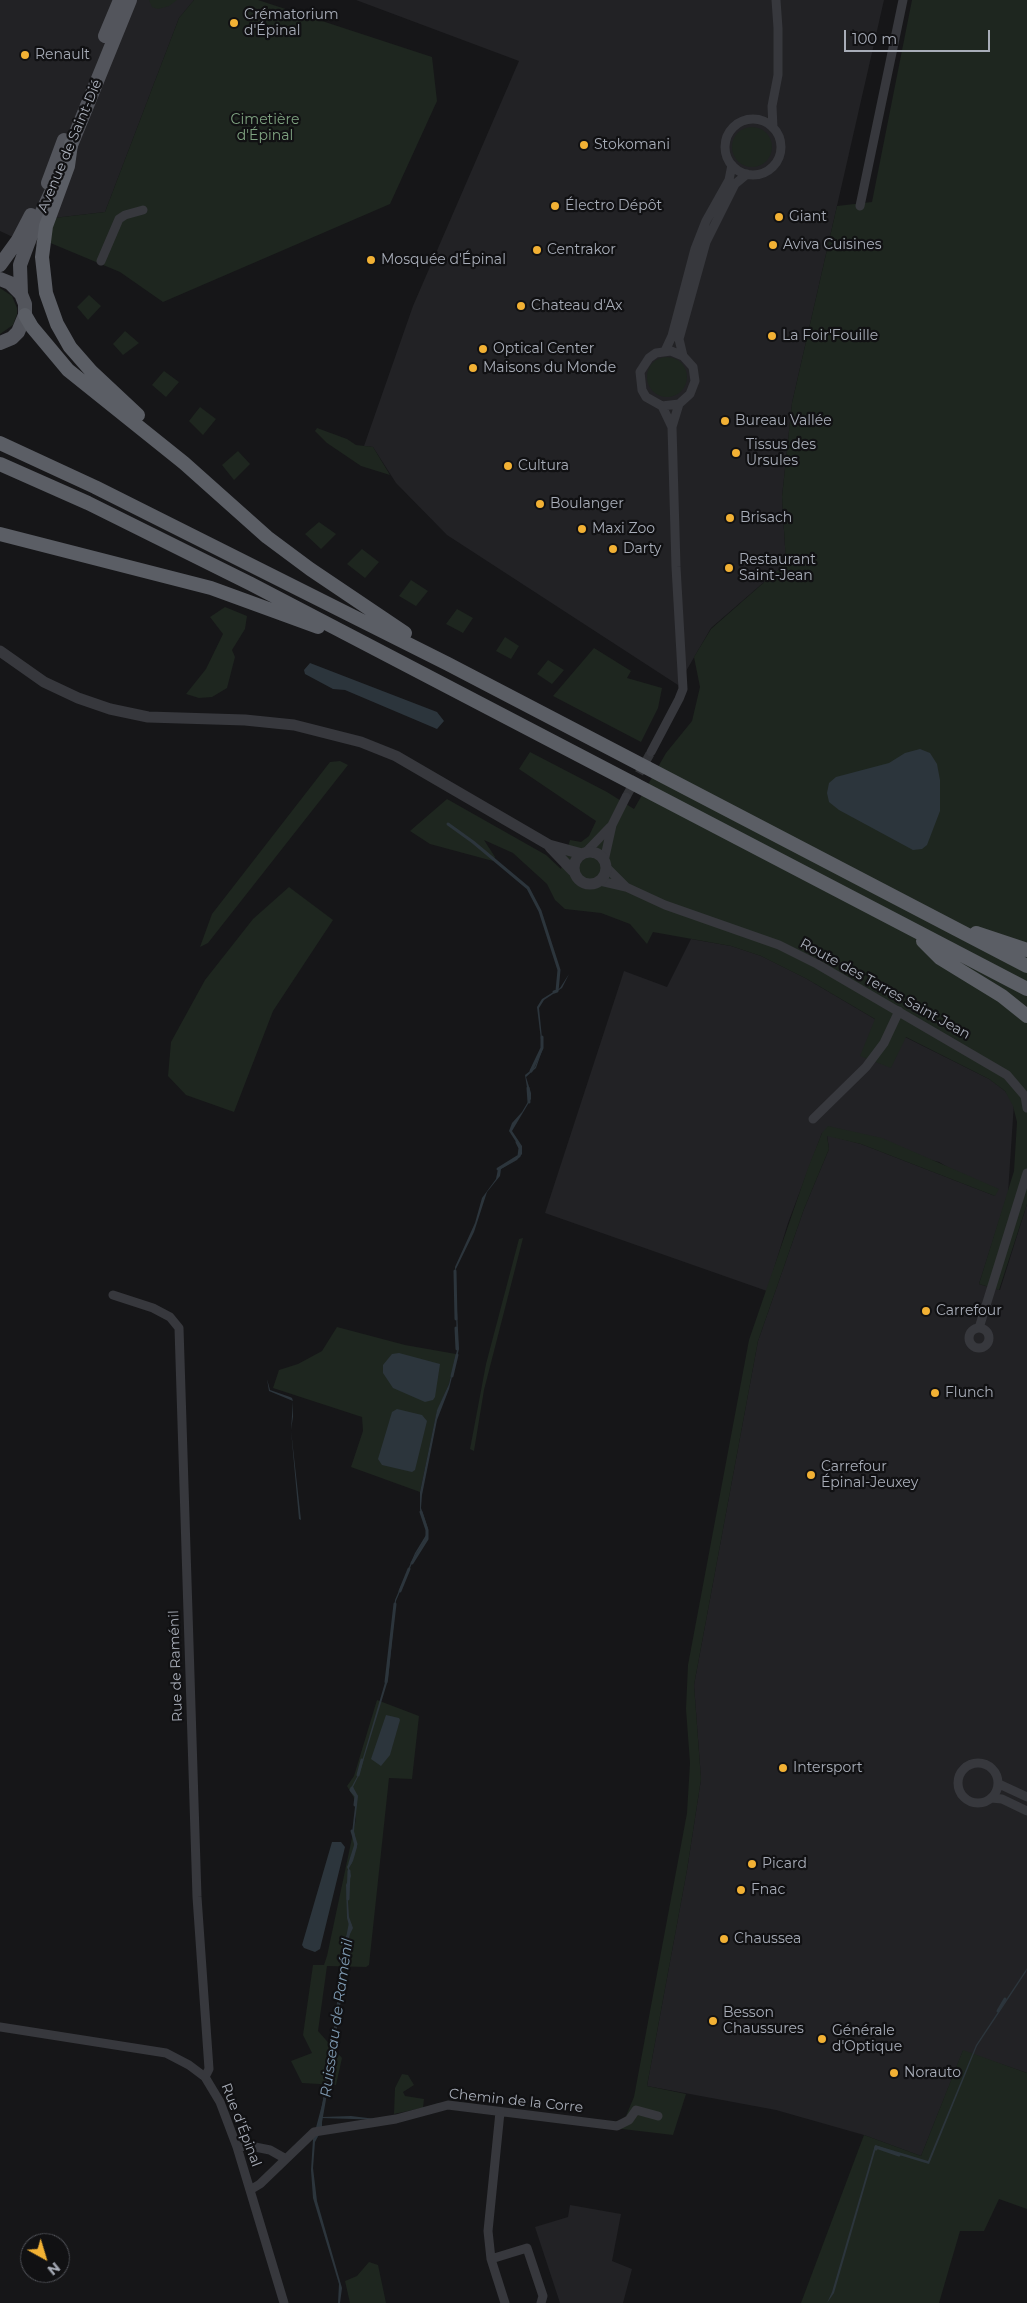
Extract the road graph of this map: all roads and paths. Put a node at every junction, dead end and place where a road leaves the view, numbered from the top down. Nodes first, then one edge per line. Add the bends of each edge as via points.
1 (120, 0) edge
2 (130, 0) edge
3 (776, 0) edge
4 (903, 0) edge
5 (772, 106) junction
6 (759, 120) junction
7 (773, 128) junction
8 (72, 144) junction
9 (732, 165) junction
10 (747, 174) junction
11 (860, 206) dead end
12 (143, 210) dead end
13 (101, 261) dead end
14 (0, 265) edge
15 (0, 279) edge
16 (21, 294) junction
17 (25, 315) junction
18 (1, 344) edge
19 (665, 351) junction
20 (683, 356) junction
21 (679, 404) junction
22 (662, 406) junction
23 (672, 427) junction
24 (0, 443) edge
25 (184, 463) junction
26 (0, 464) edge
27 (0, 534) edge
28 (360, 640) junction
29 (0, 651) edge
30 (448, 664) junction
31 (651, 752) tunnel mouth
32 (626, 797) tunnel mouth
33 (612, 825) junction
34 (549, 846) junction
35 (584, 853) junction
36 (607, 866) junction
37 (574, 871) junction
38 (600, 881) junction
39 (626, 887) junction
40 (948, 926) junction
41 (913, 931) junction
42 (1027, 950) edge
43 (1027, 966) edge
44 (1027, 990) edge
45 (900, 1011) junction
46 (1027, 1016) edge
47 (1027, 1108) edge
48 (813, 1119) dead end
49 (1027, 1172) edge
50 (113, 1296) dead end
51 (980, 1328) dead end
52 (999, 1784) junction
53 (1027, 1797) edge
54 (992, 1798) junction
55 (1027, 1811) edge
56 (0, 2027) edge
57 (205, 2077) junction
58 (500, 2112) junction
59 (658, 2116) dead end
60 (237, 2147) junction
61 (286, 2159) junction
62 (250, 2190) junction
63 (491, 2258) junction
64 (284, 2303) edge
65 (505, 2303) edge
66 (541, 2303) edge

1 - 14 main road, Avenue de Saint-Dié via 51,178 18,240
2 - 8 main road, Avenue de Saint-Dié
3 - 5 street via 778,74
4 - 11 street
5 - 6 street
5 - 7 street
6 - 7 street
6 - 9 street via 744,121 731,130 725,144
7 - 10 street via 781,145 778,160 766,171
8 - 16 main road, Avenue de Saint-Dié via 20,265
8 - 25 highway via 68,166 46,226 42,257 51,307 70,347
9 - 10 street
9 - 19 street via 729,180 706,221 695,249
10 - 20 street via 735,184 706,242 680,339
12 - 13 street via 118,219
15 - 16 main road via 10,283
16 - 17 main road, Avenue de Saint-Dié
17 - 18 main road via 18,332
17 - 25 highway via 68,370
19 - 20 street
19 - 22 street via 649,358 640,372 646,397
20 - 21 street via 693,367 695,381 690,394
21 - 22 street
21 - 23 street
22 - 23 street
23 - 31 street via 682,689
24 - 30 highway via 140,509
25 - 30 highway via 267,537
26 - 28 highway via 178,547
27 - 28 highway via 211,588
28 - 41 highway
29 - 34 street via 44,682 110,709 148,717 294,725 361,742 396,756
30 - 40 highway
32 - 33 street
33 - 35 street
33 - 36 street
34 - 35 street
34 - 37 street
35 - 36 street via 597,854
35 - 37 street via 575,860
36 - 38 street
36 - 39 street, Route des Terres Saint Jean
37 - 38 street via 584,884
38 - 39 street, Route des Terres Saint Jean
39 - 45 street, Route des Terres Saint Jean via 665,905 779,945
40 - 42 highway
40 - 43 highway
41 - 44 highway
41 - 46 highway via 940,958 1002,996
45 - 47 street, Route des Terres Saint Jean via 1007,1075 1025,1096
45 - 48 street via 884,1043 866,1067
49 - 51 street
50 - 57 street, Rue de Raménil via 153,1308 170,1317 179,1328 197,1897 210,2069
52 - 53 street
52 - 54 street
52 - 54 street via 994,1769 988,1764 972,1763 962,1771 958,1783 964,1797 977,1803
54 - 55 street via 1002,1799
56 - 57 street, Rue d’Épinal via 166,2053
57 - 60 street, Rue d’Épinal via 220,2102
58 - 59 street, Chemin de la Corre via 618,2126 629,2120 636,2110
58 - 61 street, Chemin de la Corre via 448,2106 396,2119 324,2129 314,2132
58 - 63 street via 488,2231
60 - 61 street via 270,2150
60 - 62 street, Rue d’Épinal
61 - 62 street, Chemin de la Corre
62 - 64 street, Rue d’Épinal
63 - 65 street
63 - 66 street via 527,2248 543,2296

